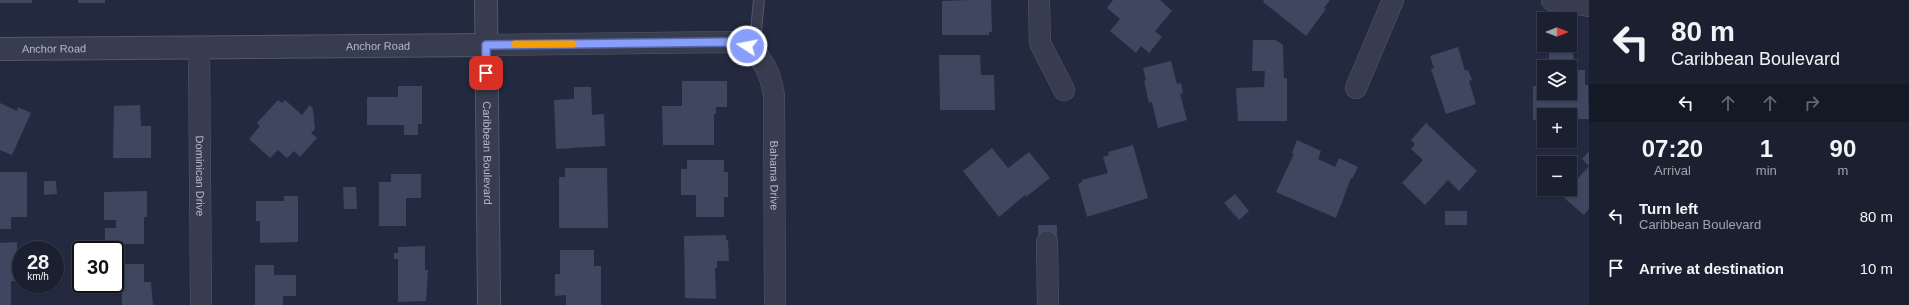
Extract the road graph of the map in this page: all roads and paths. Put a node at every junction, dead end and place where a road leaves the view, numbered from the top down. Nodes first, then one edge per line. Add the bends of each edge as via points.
1 (486, 0) edge
2 (759, 0) edge
3 (1039, 0) edge
4 (1393, 0) edge
5 (1552, 0) edge
6 (1589, 6) edge
7 (486, 45) junction
8 (199, 47) junction
9 (0, 49) edge
10 (754, 52) junction
11 (1356, 88) dead end
12 (1064, 90) dead end
13 (1047, 242) dead end
14 (201, 305) edge
15 (489, 305) edge
16 (775, 305) edge
17 (1048, 305) edge

1 - 7 street, Caribbean Boulevard
2 - 10 lane
3 - 12 street via 1040,43
4 - 11 street
5 - 6 street
7 - 8 street, Anchor Road
7 - 10 street, Anchor Road via 728,42 747,46
7 - 15 street, Caribbean Boulevard
8 - 9 street, Anchor Road
8 - 14 street, Dominican Drive
10 - 16 street, Bahama Drive via 767,70 774,95
13 - 17 street

